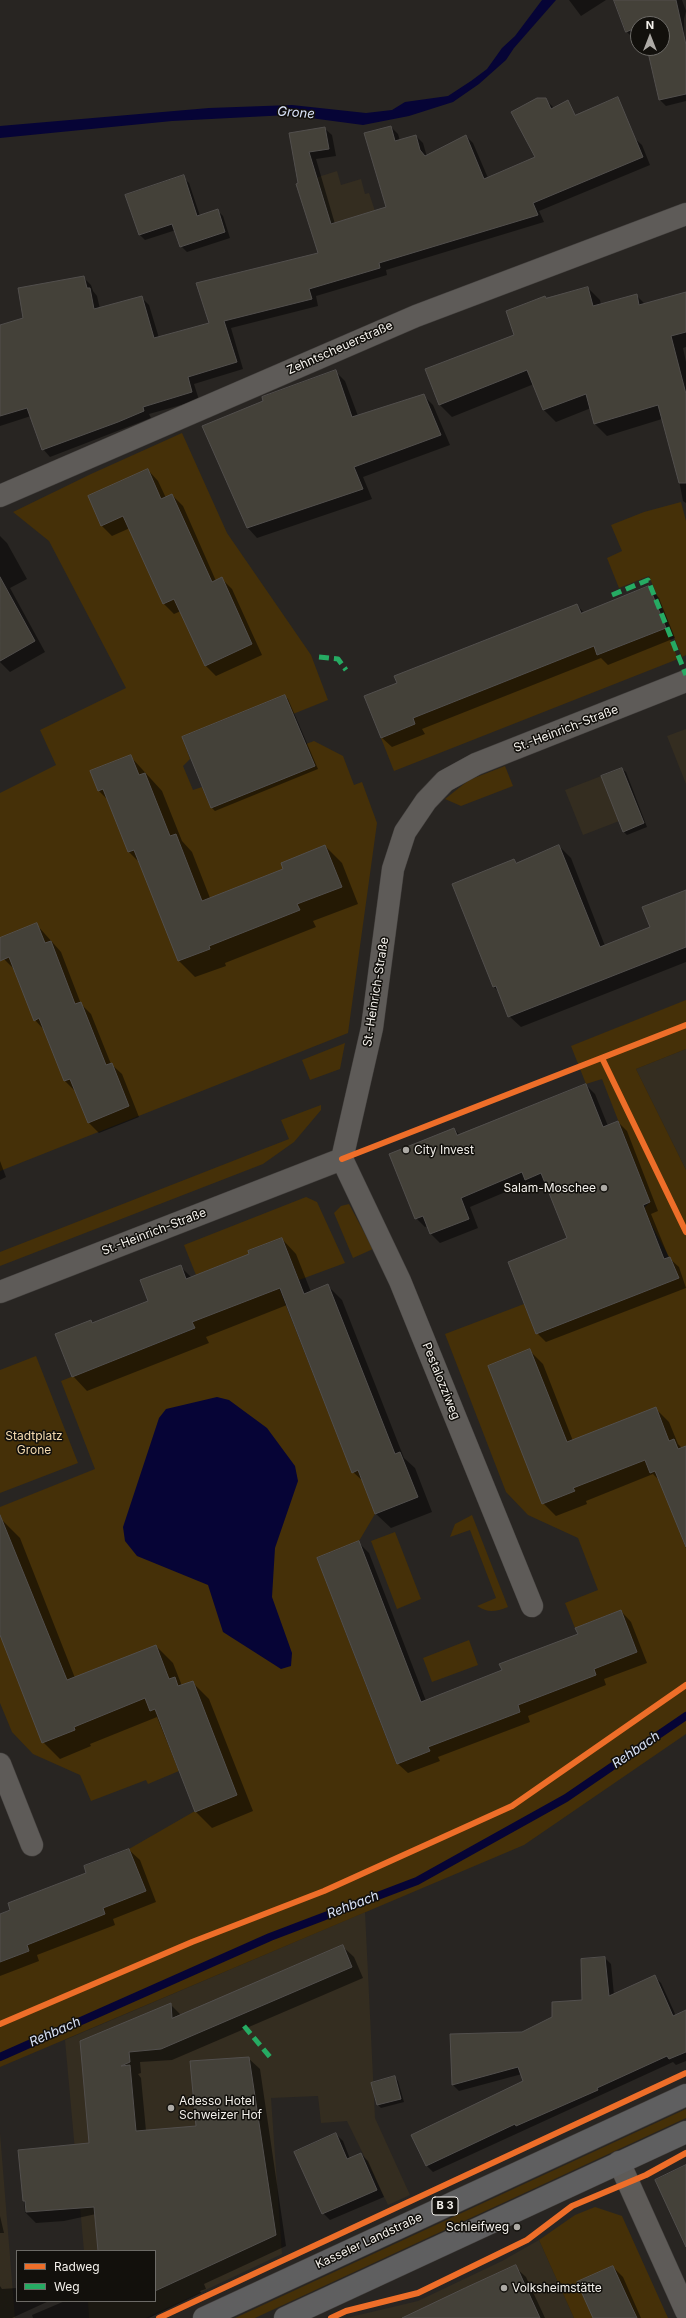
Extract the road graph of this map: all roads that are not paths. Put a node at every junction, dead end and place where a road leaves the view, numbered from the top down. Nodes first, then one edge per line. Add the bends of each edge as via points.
1 (686, 214) edge
2 (0, 496) edge
3 (686, 681) edge
4 (342, 1159) junction
5 (0, 1292) edge
6 (532, 1606) dead end
7 (0, 1764) edge
8 (32, 1845) dead end
9 (686, 2095) edge
10 (686, 2132) edge
11 (619, 2162) junction
12 (686, 2311) edge
13 (204, 2318) edge
14 (285, 2318) edge

1 - 2 street, Zehntscheuerstraße via 416,316
3 - 4 street, St.-Heinrich-Straße via 476,764 445,781 426,801 405,832 393,869 372,1028
4 - 5 street, St.-Heinrich-Straße
4 - 6 street, Pestalozziweg via 400,1281
7 - 8 street
9 - 13 main road, Kasseler Landstraße / B 3
10 - 11 main road
11 - 12 street
11 - 14 main road

